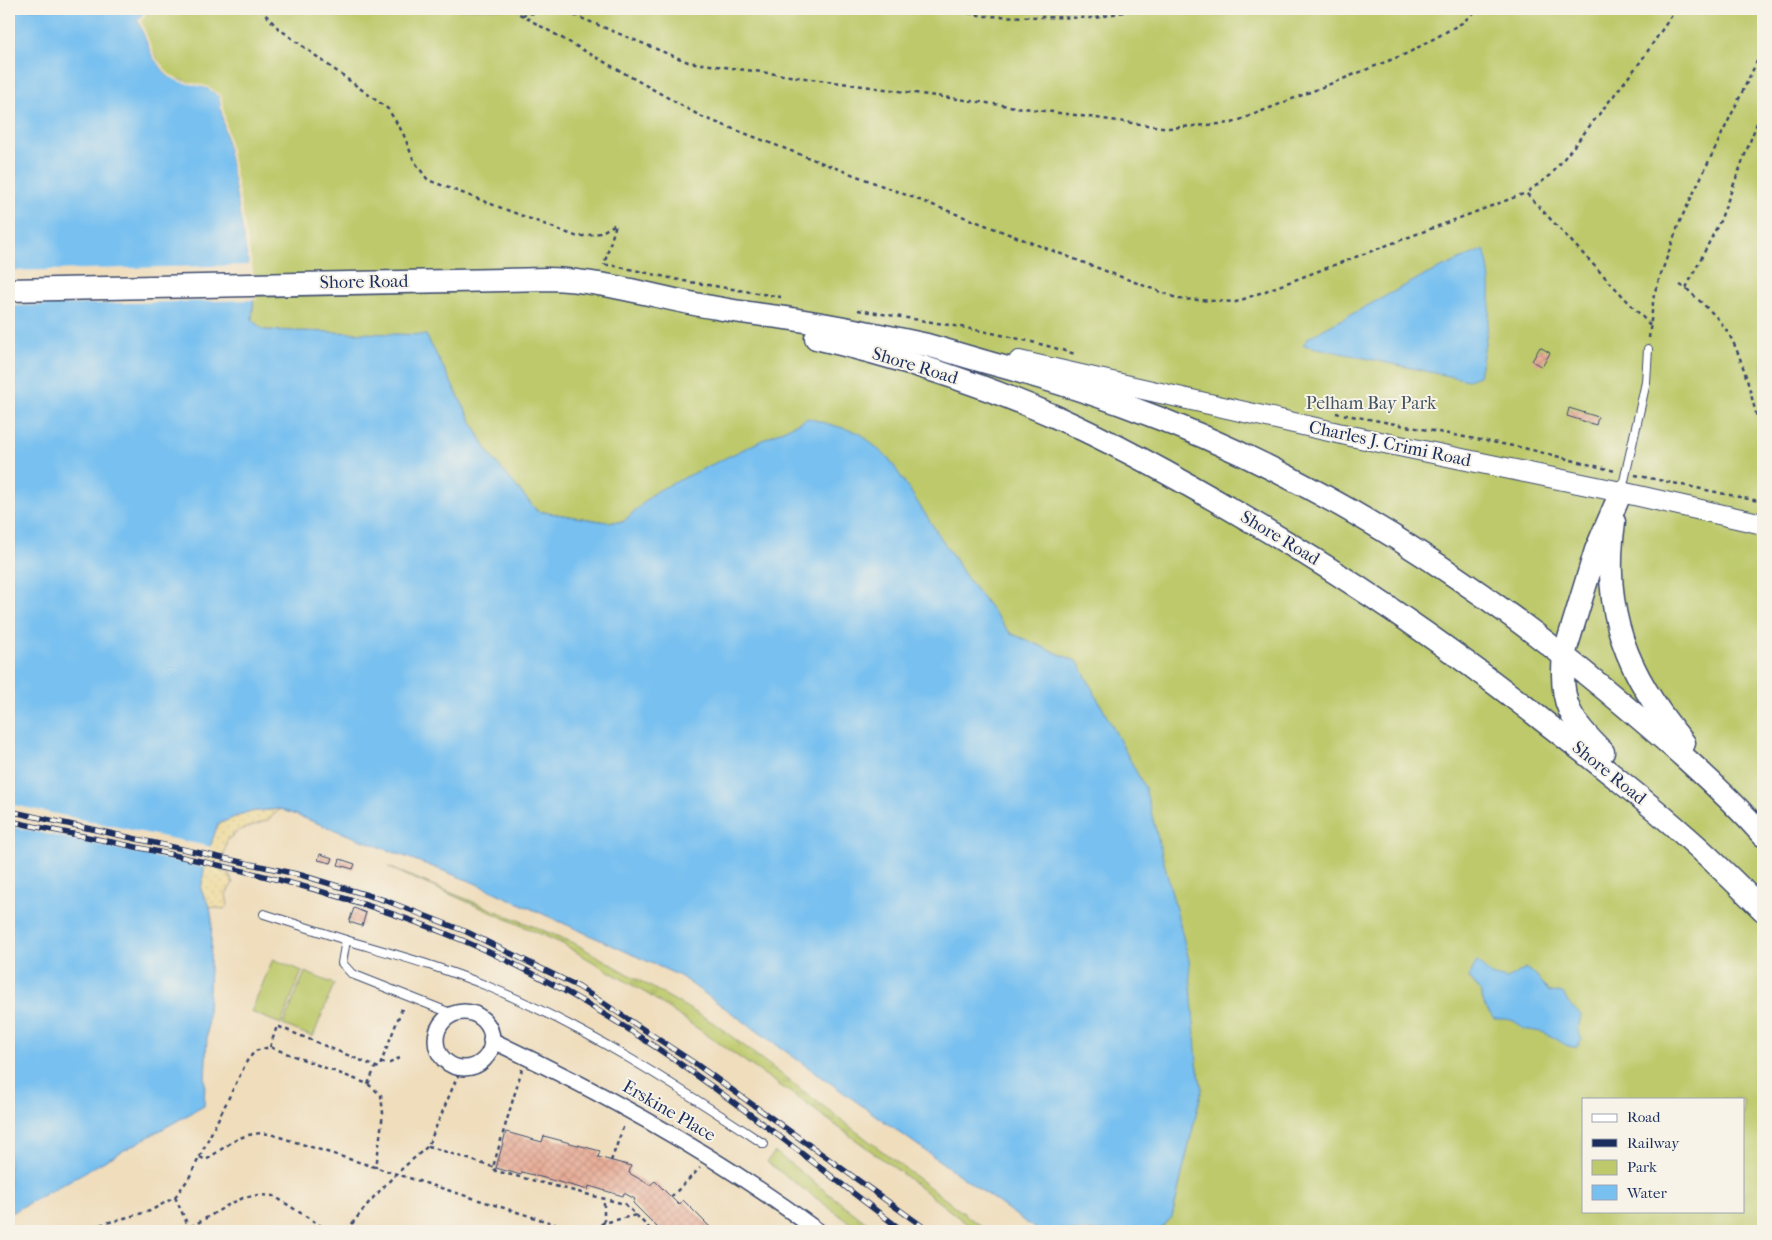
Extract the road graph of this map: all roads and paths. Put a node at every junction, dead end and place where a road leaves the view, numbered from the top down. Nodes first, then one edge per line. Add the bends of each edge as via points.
1 (260, 9) edge
2 (513, 9) edge
3 (558, 9) edge
4 (945, 9) edge
5 (1137, 9) edge
6 (1478, 9) edge
7 (1676, 9) edge
8 (521, 15) junction
9 (1763, 48) edge
10 (1763, 106) edge
11 (1526, 193) junction
12 (604, 265) dead end
13 (1680, 285) dead end
14 (1686, 288) junction
15 (9, 290) edge
16 (717, 308) junction
17 (1650, 325) junction
18 (929, 346) junction
19 (1648, 349) joint
20 (1763, 441) edge
21 (1621, 492) junction
22 (1763, 524) edge
23 (1564, 655) junction
24 (1734, 804) junction
25 (1763, 836) edge
26 (1688, 838) junction
27 (1763, 910) edge
28 (264, 914) dead end
29 (346, 940) junction
30 (407, 996) junction
31 (453, 1014) junction
32 (491, 1040) junction
33 (270, 1047) junction
34 (526, 1056) junction
35 (401, 1057) dead end
36 (381, 1063) junction
37 (376, 1066) junction
38 (461, 1068) junction
39 (368, 1084) junction
40 (630, 1109) junction
41 (764, 1144) dead end
42 (428, 1146) junction
43 (200, 1157) junction
44 (710, 1157) junction
45 (611, 1161) dead end
46 (494, 1167) junction
47 (376, 1168) junction
48 (396, 1174) junction
49 (175, 1196) junction
50 (671, 1197) dead end
51 (604, 1198) junction
52 (636, 1215) junction
53 (604, 1223) junction
54 (189, 1228) junction
55 (77, 1231) edge
56 (184, 1231) edge
57 (329, 1231) edge
58 (348, 1231) edge
59 (577, 1231) edge
60 (586, 1231) edge
61 (652, 1231) edge
62 (818, 1231) edge

1 - 12 path via 278,28 388,109 403,133 414,161 428,180 578,237 600,233 616,224
2 - 8 path
3 - 6 path via 688,62 1169,128 1232,124 1408,53 1462,23
3 - 8 path
4 - 5 path via 985,16 1095,18
7 - 11 path via 1641,61 1550,176
8 - 11 path via 702,117 1179,299 1236,302
9 - 17 path via 1679,223 1654,294
10 - 14 path via 1720,221
11 - 17 path
13 - 14 path
14 - 20 path via 1722,324 1734,343
15 - 16 main road, Shore Road via 565,279
16 - 18 main road, Shore Road via 794,319
16 - 26 main road, Shore Road via 796,334 954,377 1056,417 1152,465 1296,547 1431,636 1535,714
17 - 19 path
18 - 21 main road, Charles J. Crimi Road via 980,352 1351,436
18 - 23 main road, Shore Road via 1124,404 1247,458 1345,508 1415,550 1484,595
19 - 21 lane via 1646,382
21 - 22 main road, Charles J. Crimi Road
21 - 23 main road via 1596,550
21 - 24 main road via 1613,531 1611,567 1618,629 1633,669 1654,706
23 - 24 main road, Shore Road via 1633,712
23 - 26 main road via 1563,691 1575,722
24 - 25 main road, Shore Road
26 - 27 main road, Shore Road
28 - 29 lane
29 - 30 lane via 342,963 346,969 357,978
29 - 41 lane via 486,985 539,1008 607,1044
30 - 31 lane
30 - 36 path
31 - 32 street via 465,1012 480,1018 486,1024
31 - 38 street via 438,1028 436,1042 447,1062
32 - 34 street, Erskine Place
32 - 38 street via 488,1054 482,1061
33 - 37 path via 277,1026
33 - 39 path
33 - 43 path via 255,1051 247,1061
34 - 40 street, Erskine Place
34 - 46 path
35 - 36 path via 390,1063
36 - 37 path via 380,1068
37 - 39 path
38 - 42 path
39 - 47 path via 381,1095 383,1113
40 - 44 street, Erskine Place
40 - 45 path
42 - 46 path
42 - 48 path
43 - 47 path via 206,1160 234,1140 257,1132
43 - 49 path
44 - 50 path
44 - 62 street, Erskine Place
46 - 51 path via 496,1171
47 - 48 path
48 - 58 path
48 - 59 path
49 - 54 path
49 - 55 path via 150,1211
51 - 52 path via 625,1204
51 - 53 path
52 - 53 path
52 - 61 path
53 - 60 path
54 - 56 path
54 - 57 path via 243,1198 258,1195 274,1196

